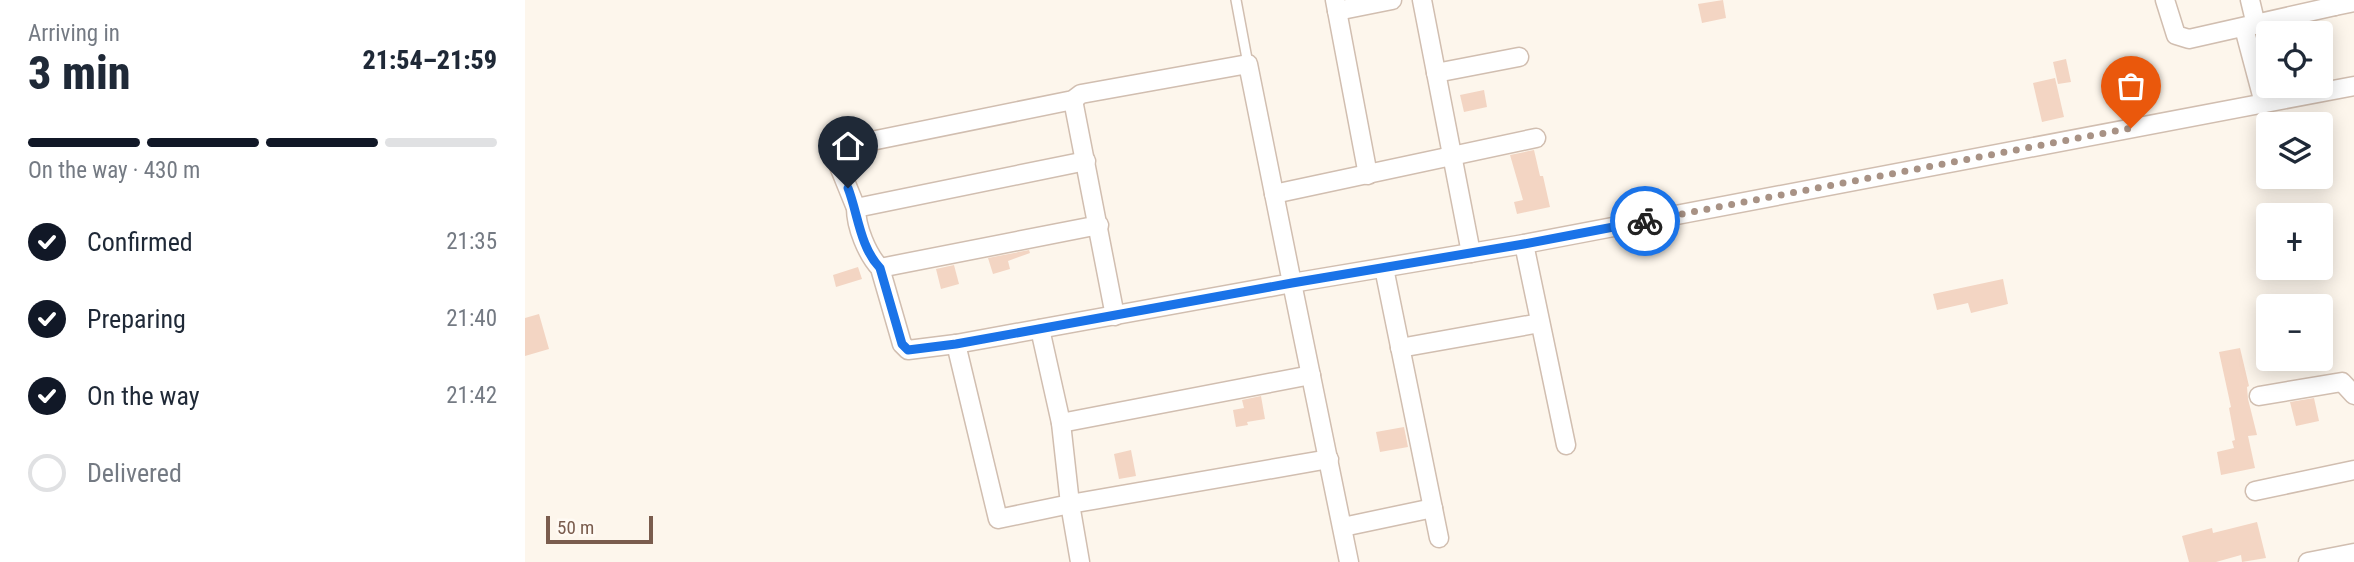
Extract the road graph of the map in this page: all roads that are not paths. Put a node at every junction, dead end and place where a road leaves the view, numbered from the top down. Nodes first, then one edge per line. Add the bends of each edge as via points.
1 (1235, 0) edge
2 (1392, 0) edge
3 (1422, 0) edge
4 (2165, 0) edge
5 (2251, 0) edge
6 (2354, 2) edge
7 (2334, 3) edge
8 (1336, 5) edge
9 (2250, 26) junction
10 (1519, 57) dead end
11 (1248, 64) junction
12 (1436, 73) junction
13 (2354, 86) edge
14 (1073, 100) junction
15 (2264, 103) junction
16 (1536, 138) dead end
17 (1451, 156) junction
18 (1086, 161) junction
19 (1368, 175) junction
20 (1274, 194) junction
21 (856, 208) junction
22 (1099, 225) junction
23 (1524, 244) junction
24 (1471, 253) junction
25 (880, 268) junction
26 (1384, 268) junction
27 (1292, 283) junction
28 (1115, 316) junction
29 (1540, 323) junction
30 (1040, 329) junction
31 (956, 344) junction
32 (1400, 348) junction
33 (1311, 375) junction
34 (2354, 395) edge
35 (2259, 396) dead end
36 (1061, 423) junction
37 (1566, 445) dead end
38 (1329, 459) junction
39 (2354, 470) edge
40 (2255, 491) dead end
41 (1070, 503) junction
42 (1433, 508) junction
43 (1343, 527) junction
44 (1439, 538) dead end
45 (2354, 553) edge
46 (1080, 562) edge
47 (1349, 562) edge
48 (2308, 562) edge

1 - 11 lane
2 - 8 street
3 - 12 street
4 - 9 street via 2170,21 2181,37
5 - 9 street
6 - 7 street
7 - 9 street
8 - 19 street
9 - 15 street
10 - 12 street
11 - 14 street via 1081,94
11 - 20 street
12 - 17 street
13 - 15 street
14 - 18 street
14 - 21 street via 832,149
15 - 23 street
16 - 17 street
17 - 19 street
17 - 24 street
18 - 21 street
18 - 22 street
19 - 20 street
20 - 27 street
21 - 25 street via 856,219
22 - 25 street
22 - 28 street
23 - 24 street
23 - 29 street
24 - 26 street
25 - 31 street via 902,344 908,350
26 - 27 street
26 - 32 street
27 - 28 street
27 - 33 street
28 - 30 street
29 - 32 street
29 - 37 street
30 - 31 street
30 - 36 street
31 - 41 street via 998,519
32 - 42 street
33 - 36 street
33 - 38 street
34 - 35 street via 2342,382
36 - 41 street
38 - 41 street
38 - 43 street
39 - 40 street
41 - 46 street
42 - 43 street
42 - 44 street
43 - 47 street
45 - 48 street

